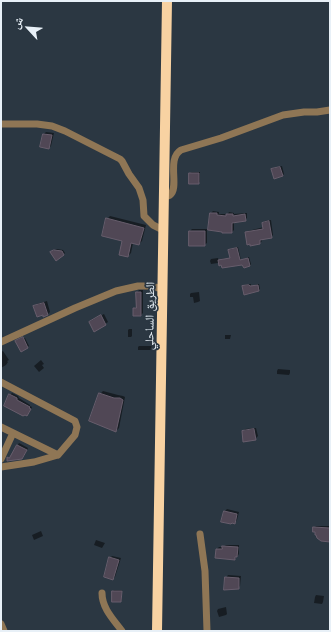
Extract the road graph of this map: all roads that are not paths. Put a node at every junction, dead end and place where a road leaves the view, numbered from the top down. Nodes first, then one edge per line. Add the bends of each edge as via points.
1 (167, 1) edge
2 (330, 110) edge
3 (1, 124) edge
4 (164, 196) junction
5 (163, 230) junction
6 (163, 288) junction
7 (1, 335) edge
8 (8, 339) junction
9 (1, 342) edge
10 (1, 382) edge
11 (1, 427) edge
12 (13, 433) junction
13 (58, 455) junction
14 (1, 459) edge
15 (1, 467) edge
16 (200, 534) dead end
17 (102, 593) dead end
18 (1, 624) edge
19 (4, 631) edge
20 (122, 631) edge
21 (157, 631) edge
22 (207, 631) edge

1 - 4 highway, الطريق الساحلي
2 - 4 street via 283,115 181,150 174,161 173,191 170,195
3 - 5 street via 52,126 120,159 139,188 144,216
4 - 5 highway, الطريق الساحلي
5 - 6 highway, الطريق الساحلي
6 - 8 street via 138,286 116,291
6 - 21 highway, الطريق الساحلي
7 - 8 street
8 - 9 street
10 - 13 street via 75,421 75,436
11 - 12 street
12 - 13 street
12 - 14 street
13 - 15 street
16 - 22 street via 205,571
17 - 20 street via 104,606
18 - 19 street

